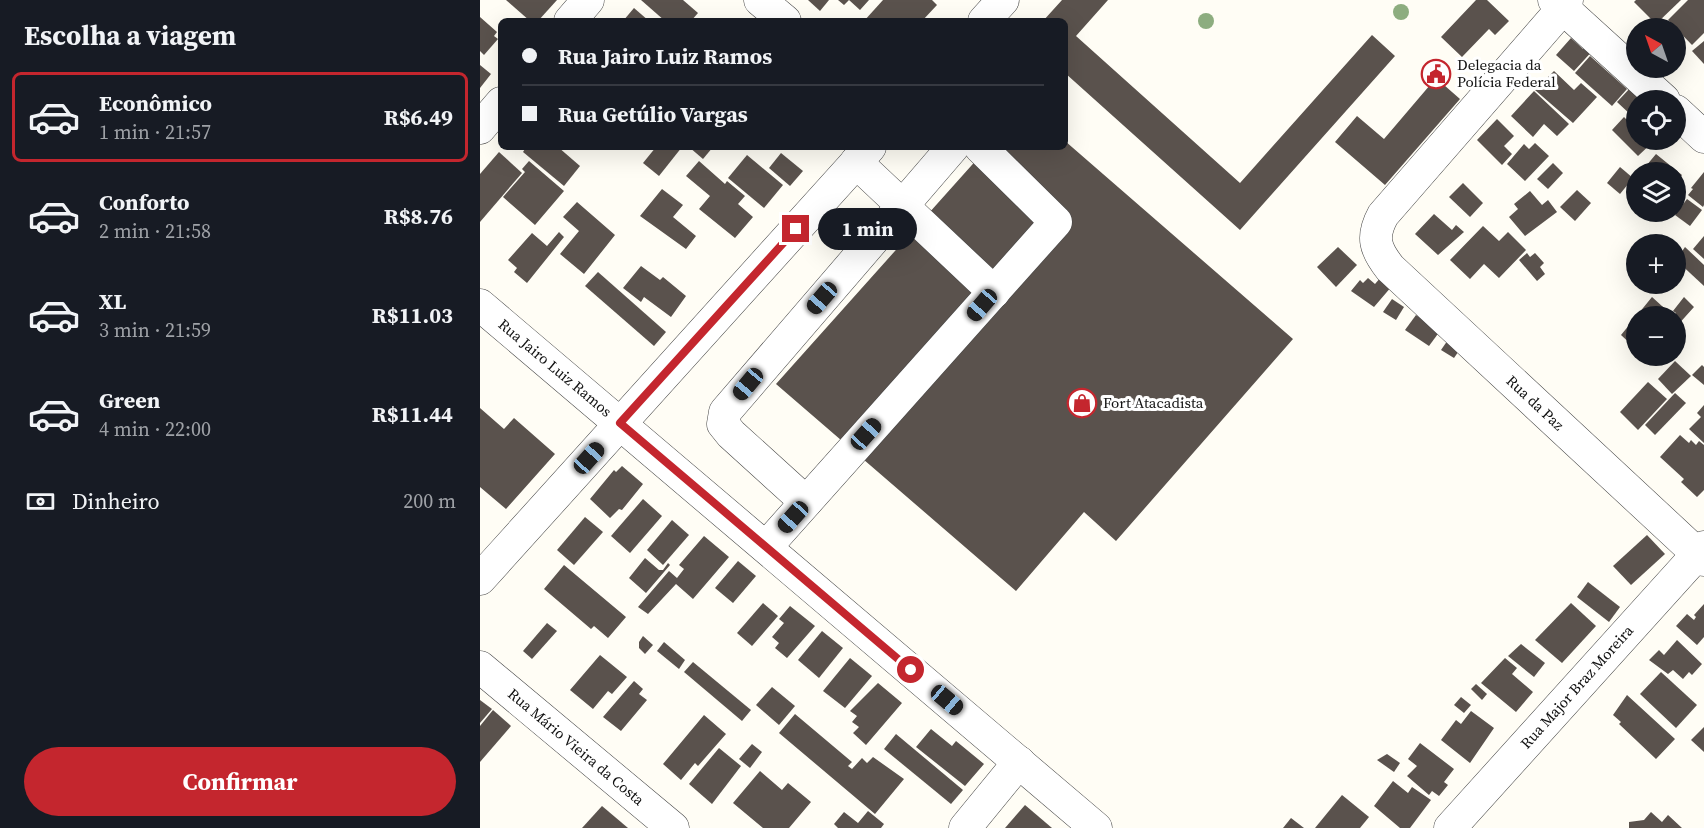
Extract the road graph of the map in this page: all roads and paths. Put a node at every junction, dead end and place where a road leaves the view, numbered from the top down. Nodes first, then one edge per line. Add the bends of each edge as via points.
1 (588, 0) edge
2 (760, 0) edge
3 (1003, 0) edge
4 (1561, 3) edge
5 (573, 18) edge
6 (781, 18) edge
7 (987, 18) edge
8 (1653, 90) edge
9 (498, 107) edge
10 (1686, 120) edge
11 (480, 128) edge
12 (1704, 137) edge
13 (950, 150) edge
14 (983, 150) edge
15 (863, 155) edge
16 (901, 205) junction
17 (994, 292) junction
18 (480, 304) edge
19 (620, 423) junction
20 (806, 502) junction
21 (766, 547) junction
22 (1702, 554) edge
23 (480, 579) edge
24 (480, 667) edge
25 (1019, 762) junction
26 (673, 828) edge
27 (965, 828) edge
28 (1096, 828) edge
29 (1450, 828) edge

1 - 5 street
2 - 6 street
3 - 7 street
4 - 8 street
4 - 22 street, Rua da Paz via 1383,215 1374,241 1378,254 1390,268
9 - 11 street
10 - 12 street
13 - 16 street
14 - 17 street via 1056,222
15 - 16 street
15 - 19 street
16 - 17 street
16 - 20 street via 725,412 723,424 730,434
17 - 20 street
18 - 19 street, Rua Jairo Luiz Ramos
19 - 21 street, Rua Jairo Luiz Ramos
19 - 23 street
20 - 21 street
21 - 25 street, Rua Jairo Luiz Ramos
22 - 29 street, Rua Major Braz Moreira
24 - 26 street, Rua Mário Vieira da Costa
25 - 27 street
25 - 28 street, Rua Jairo Luiz Ramos

